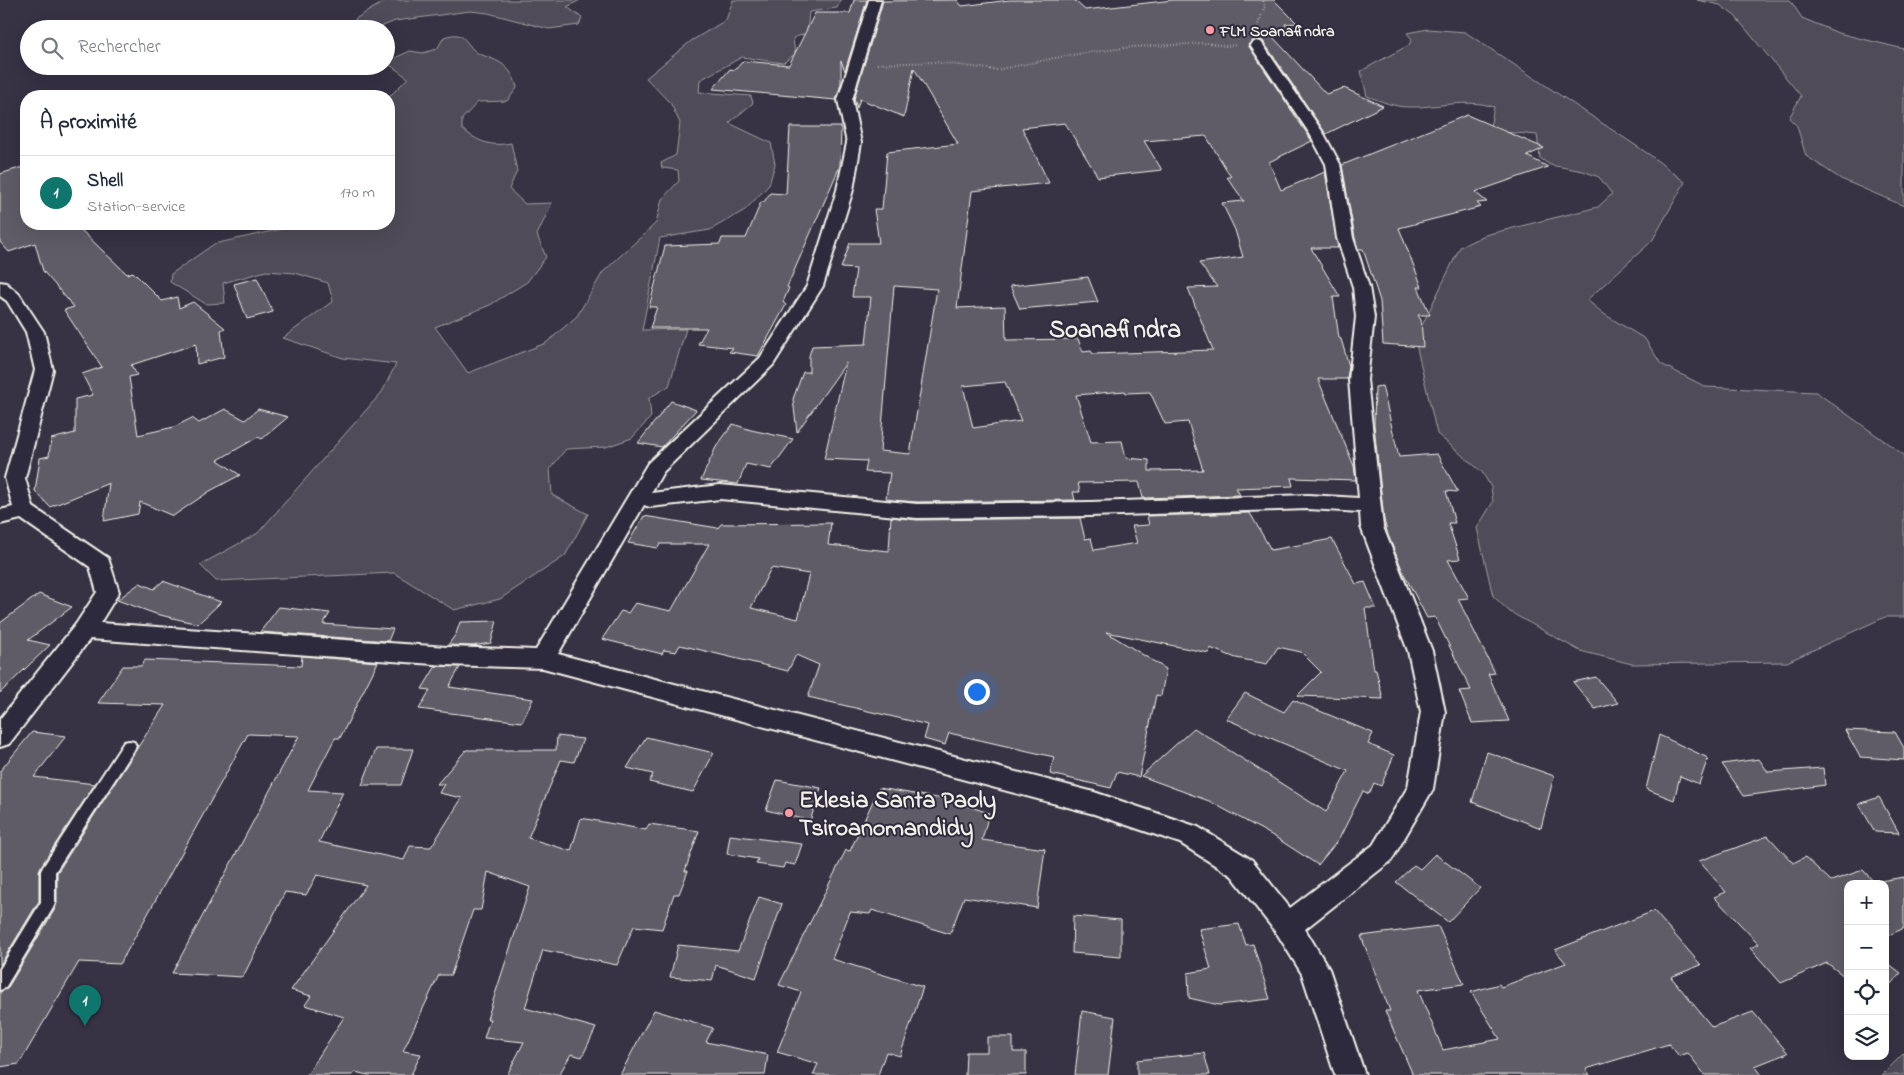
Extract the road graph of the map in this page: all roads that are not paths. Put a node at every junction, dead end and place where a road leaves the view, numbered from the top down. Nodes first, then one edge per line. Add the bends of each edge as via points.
1 (875, 0) edge
2 (1256, 45) road end
3 (0, 287) edge
4 (650, 500) dead end
5 (1369, 506) junction
6 (24, 511) junction
7 (0, 517) edge
8 (84, 630) junction
9 (543, 659) junction
10 (0, 737) edge
11 (129, 746) dead end
12 (1288, 926) junction
13 (0, 983) edge
14 (1350, 1075) edge

1 - 9 street via 845,100 854,144 845,190 815,286 767,361 655,468
2 - 5 street via 1317,134 1333,164 1345,238 1361,287 1366,317 1358,380
3 - 6 street via 13,298 35,332 44,370 15,478
4 - 5 street via 720,492 917,511 1308,502
5 - 12 street via 1372,527 1420,651 1433,712 1420,789 1382,853
6 - 7 street
6 - 8 street via 100,562 108,592
8 - 9 street via 447,656
8 - 10 street
9 - 12 street via 1094,803 1189,835 1242,868
11 - 13 lane via 48,871 48,903
12 - 14 street via 1315,969

